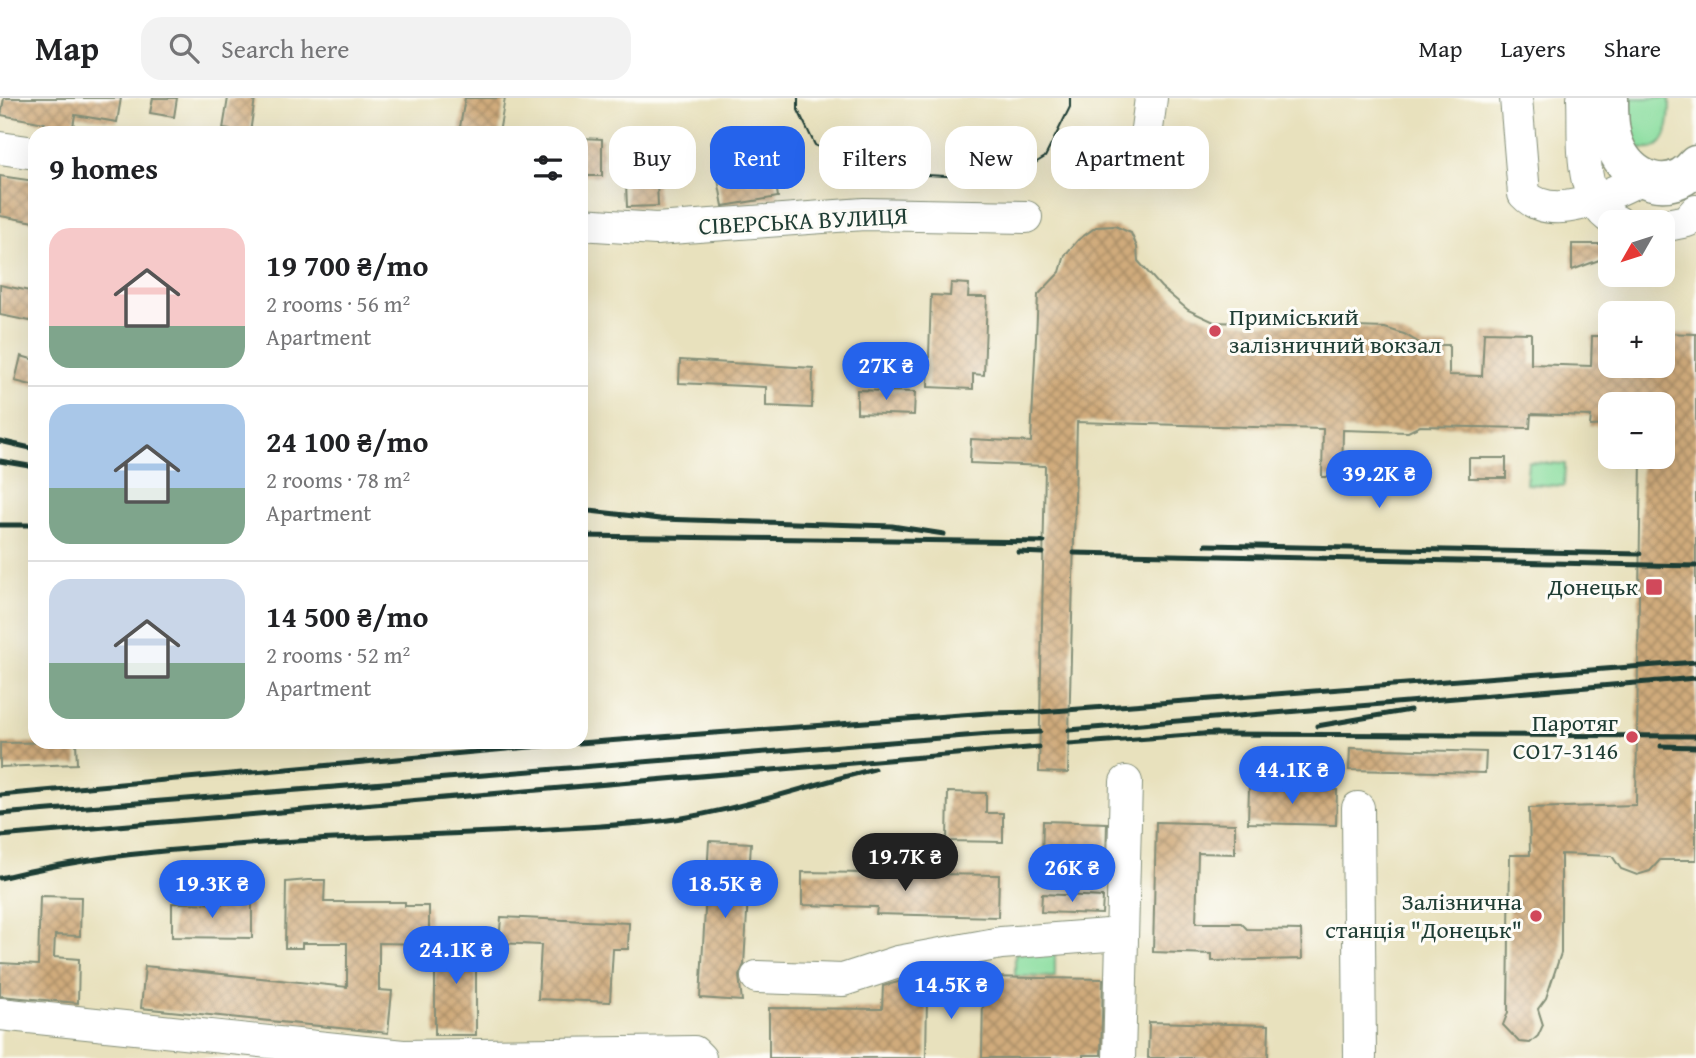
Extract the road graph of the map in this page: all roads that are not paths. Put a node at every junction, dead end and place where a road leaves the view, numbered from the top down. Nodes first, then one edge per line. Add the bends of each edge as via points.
1 (1152, 98) edge
2 (1516, 98) edge
3 (1583, 98) edge
4 (1609, 98) edge
5 (1148, 126) edge
6 (0, 148) edge
7 (28, 152) edge
8 (1641, 179) junction
9 (1694, 186) edge
10 (1594, 202) junction
11 (1604, 210) edge
12 (1026, 217) dead end
13 (1675, 223) edge
14 (588, 224) edge
15 (1126, 782) dead end
16 (1359, 808) dead end
17 (1121, 934) junction
18 (757, 978) dead end
19 (0, 1014) edge
20 (700, 1058) edge
21 (1119, 1058) edge
22 (1360, 1058) edge

1 - 5 street
2 - 10 street via 1524,194 1533,204 1550,207
3 - 10 street via 1586,164
4 - 8 main road via 1615,148
6 - 7 street
8 - 9 main road
8 - 10 street
9 - 13 street via 1687,221
10 - 11 street
12 - 14 street, СІВЕРСЬКА ВУЛИЦЯ via 864,214 656,229
15 - 17 street
16 - 22 street
17 - 18 street via 1001,943 898,962 843,979
17 - 21 street
19 - 20 street via 403,1056 694,1052

